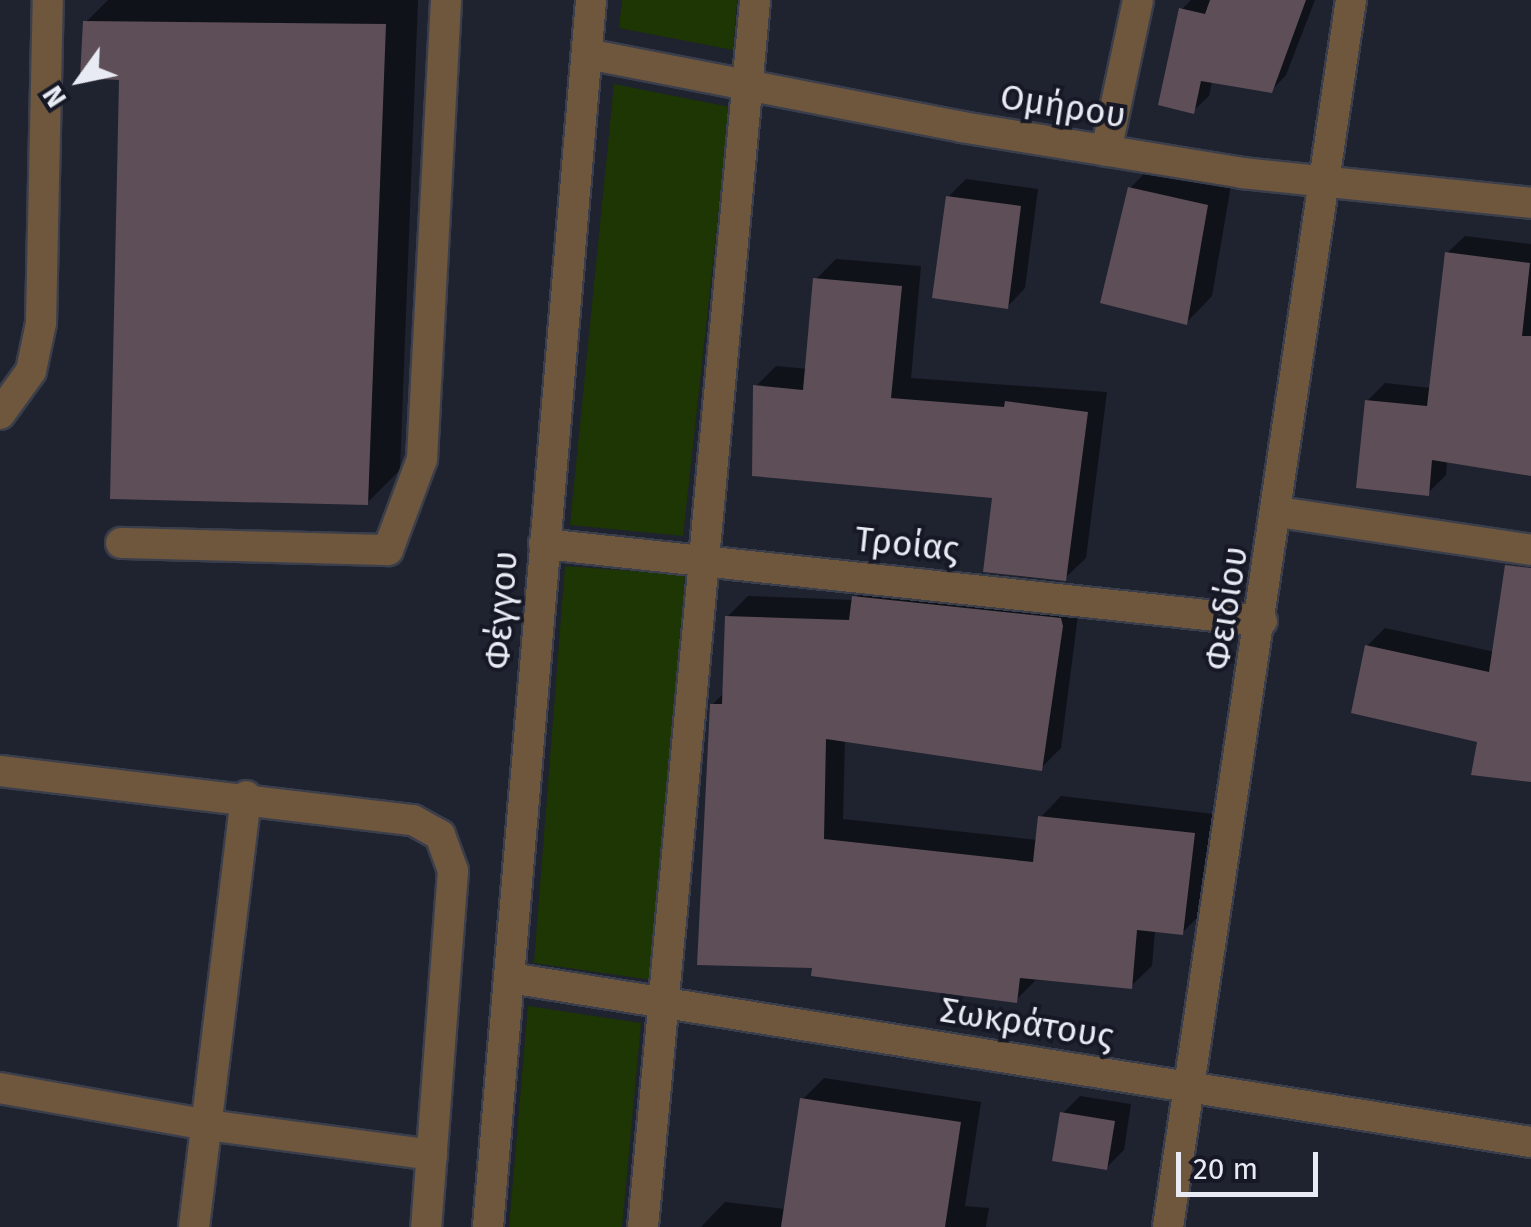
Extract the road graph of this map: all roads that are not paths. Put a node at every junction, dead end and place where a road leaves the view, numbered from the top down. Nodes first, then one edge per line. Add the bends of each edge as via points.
1 (48, 0) edge
2 (446, 0) edge
3 (592, 0) edge
4 (756, 0) edge
5 (1138, 0) edge
6 (1351, 0) edge
7 (587, 54) junction
8 (749, 85) junction
9 (1106, 150) junction
10 (1327, 179) junction
11 (1531, 203) edge
12 (0, 414) edge
13 (1278, 512) junction
14 (121, 544) dead end
15 (544, 544) junction
16 (1531, 550) edge
17 (704, 559) junction
18 (1262, 621) junction
19 (0, 771) edge
20 (246, 796) junction
21 (510, 978) junction
22 (663, 1001) junction
23 (0, 1088) edge
24 (1189, 1088) junction
25 (208, 1125) junction
26 (1531, 1142) edge
27 (432, 1155) junction
28 (194, 1227) edge
29 (426, 1227) edge
30 (488, 1227) edge
31 (643, 1227) edge
32 (1168, 1227) edge

1 - 12 street via 42,323 31,371
2 - 14 street via 422,459 388,550
3 - 7 street, Φέγγου
4 - 8 street
5 - 9 street
6 - 10 street, Φειδίου
7 - 8 street, Ομήρου
7 - 15 street, Φέγγου
8 - 9 street, Ομήρου
8 - 17 street
9 - 10 street, Ομήρου via 1242,173
10 - 11 street, Ομήρου
10 - 13 street, Φειδίου
13 - 16 street
13 - 18 street, Φειδίου
15 - 17 street, Τροίας
15 - 21 street, Φέγγου
17 - 18 street, Τροίας
17 - 22 street
18 - 24 street, Φειδίου
19 - 20 street
20 - 25 street
20 - 27 street via 412,820 440,835 449,851 453,871
21 - 22 street, Σωκράτους
21 - 30 street, Φέγγου
22 - 24 street, Σωκράτους
22 - 31 street
23 - 25 street
24 - 26 street, Σωκράτους
24 - 32 street, Φειδίου
25 - 27 street
25 - 28 street
27 - 29 street

